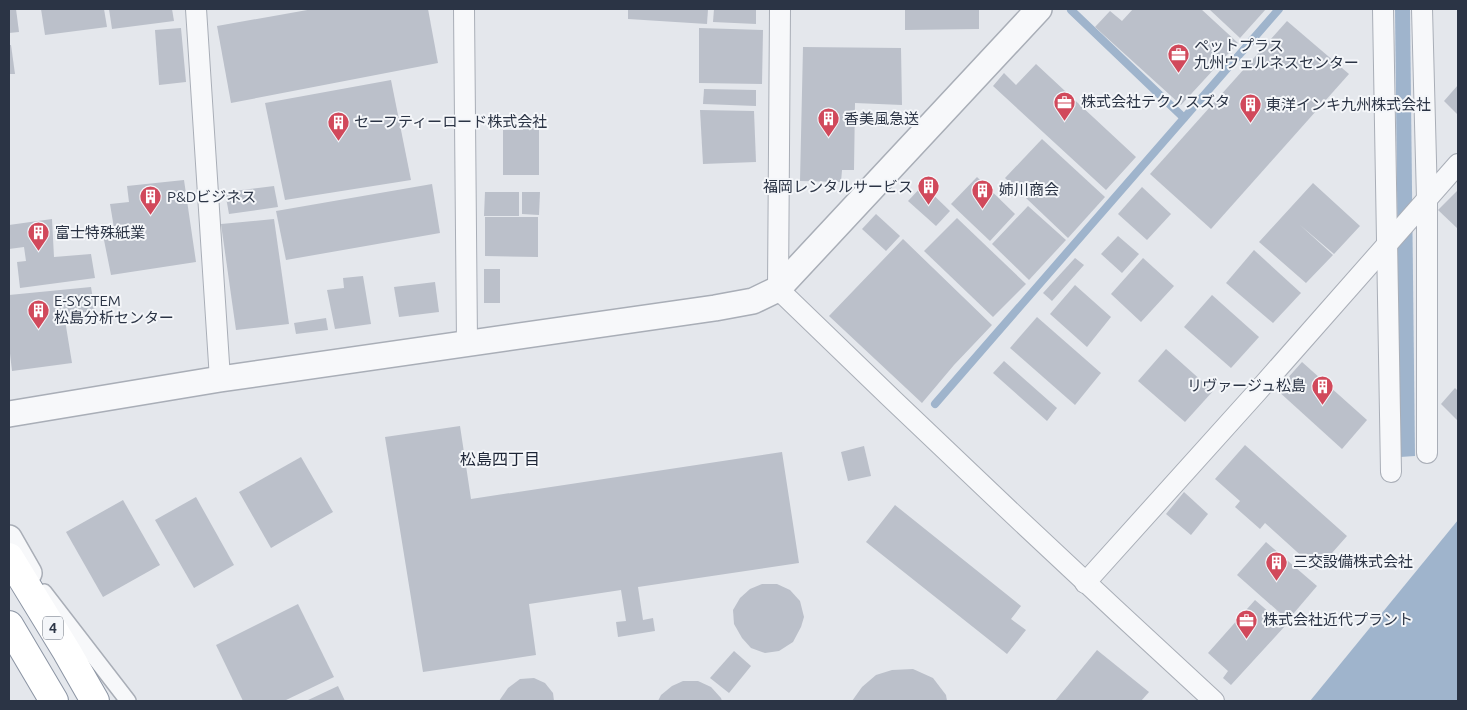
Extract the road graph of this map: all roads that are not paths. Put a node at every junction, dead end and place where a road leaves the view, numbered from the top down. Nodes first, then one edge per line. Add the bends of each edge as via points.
1 (196, 9) edge
2 (464, 9) edge
3 (780, 9) edge
4 (1039, 9) edge
5 (1383, 9) edge
6 (1422, 9) edge
7 (1458, 164) edge
8 (1427, 199) junction
9 (1387, 245) junction
10 (778, 289) junction
11 (466, 344) junction
12 (220, 378) junction
13 (9, 414) edge
14 (1427, 453) dead end
15 (1390, 472) dead end
16 (9, 538) edge
17 (19, 565) edge
18 (1085, 583) junction
19 (9, 625) edge
20 (9, 660) edge
21 (32, 701) edge
22 (54, 701) edge
23 (95, 701) edge
24 (106, 701) edge
25 (128, 701) edge
26 (1214, 701) edge

1 - 12 street
2 - 11 street
3 - 10 street
4 - 10 street
5 - 9 street
6 - 8 street
7 - 8 street
8 - 9 street
8 - 14 street
9 - 15 street
9 - 18 street
10 - 11 street via 753,301 714,308
10 - 18 street
11 - 12 street
12 - 13 street
16 - 17 street
17 - 23 highway, 4
17 - 24 street
17 - 25 street
18 - 26 street
19 - 22 highway
20 - 21 highway

